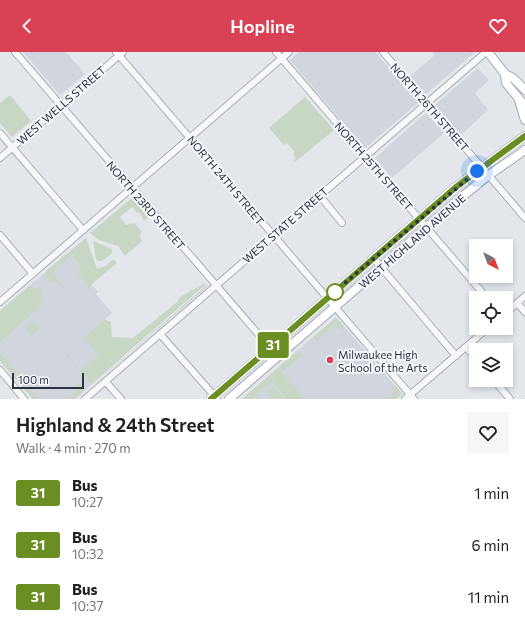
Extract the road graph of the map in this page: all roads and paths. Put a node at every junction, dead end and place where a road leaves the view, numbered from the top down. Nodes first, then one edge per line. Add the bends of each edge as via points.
1 (15, 52) edge
2 (276, 52) edge
3 (289, 52) edge
4 (382, 52) edge
5 (487, 52) edge
6 (119, 53) edge
7 (282, 58) junction
8 (505, 74) junction
9 (525, 90) edge
10 (523, 102) edge
11 (426, 104) junction
12 (61, 105) junction
13 (525, 120) edge
14 (0, 133) edge
15 (525, 136) edge
16 (190, 138) junction
17 (12, 147) junction
18 (524, 151) edge
19 (365, 156) junction
20 (0, 158) edge
21 (482, 167) junction
22 (489, 175) junction
23 (132, 188) junction
24 (320, 196) junction
25 (525, 218) edge
26 (419, 219) junction
27 (342, 223) dead end
28 (427, 228) junction
29 (84, 230) junction
30 (0, 235) edge
31 (273, 236) junction
32 (374, 259) junction
33 (381, 268) junction
34 (33, 274) junction
35 (216, 286) junction
36 (481, 291) edge
37 (525, 296) edge
38 (328, 298) junction
39 (0, 302) edge
40 (517, 303) junction
41 (513, 306) edge
42 (336, 307) junction
43 (525, 312) edge
44 (160, 334) junction
45 (480, 335) edge
46 (270, 348) junction
47 (466, 348) junction
48 (469, 351) edge
49 (456, 356) junction
50 (278, 357) junction
51 (0, 370) edge
52 (106, 382) junction
53 (500, 387) edge
54 (214, 398) edge
55 (409, 398) edge
56 (24, 399) edge
57 (85, 399) edge
58 (121, 399) edge
59 (229, 399) edge
60 (510, 399) edge

1 - 12 street, NORTH 23RD STREET
2 - 7 street, NORTH 25TH STREET
3 - 7 street
4 - 11 street, NORTH 26TH STREET
5 - 8 main road
5 - 11 street, WEST STATE STREET
6 - 12 street, WEST WELLS STREET
6 - 16 street, NORTH 24TH STREET
7 - 16 street
7 - 19 street, NORTH 25TH STREET
8 - 9 main road
8 - 10 main road via 506,83
10 - 13 main road
11 - 19 street, WEST STATE STREET
11 - 21 street, NORTH 26TH STREET
12 - 17 street, WEST WELLS STREET
12 - 23 street, NORTH 23RD STREET
14 - 17 street
15 - 21 main road, WEST HIGHLAND AVENUE
16 - 23 street
16 - 31 street, NORTH 24TH STREET
17 - 20 street, WEST WELLS STREET
17 - 29 street
18 - 22 main road, WEST HIGHLAND AVENUE
19 - 24 street, WEST STATE STREET
19 - 26 street, NORTH 25TH STREET
21 - 22 street, NORTH 26TH STREET
21 - 26 main road, WEST HIGHLAND AVENUE
22 - 25 street, NORTH 26TH STREET
22 - 28 main road, WEST HIGHLAND AVENUE
23 - 29 street
23 - 35 street, NORTH 23RD STREET
24 - 27 street
24 - 31 street, WEST STATE STREET
26 - 28 street, NORTH 25TH STREET
26 - 32 main road, WEST HIGHLAND AVENUE
28 - 33 main road, WEST HIGHLAND AVENUE
28 - 36 street, NORTH 25TH STREET
29 - 34 street
30 - 34 street
31 - 35 street, WEST STATE STREET
31 - 38 street, NORTH 24TH STREET
32 - 33 street
32 - 38 main road, WEST HIGHLAND AVENUE
33 - 42 main road, WEST HIGHLAND AVENUE
33 - 49 street
34 - 39 street
35 - 44 street, WEST STATE STREET
35 - 46 street, NORTH 23RD STREET
37 - 40 street
38 - 42 street, NORTH 24TH STREET
38 - 46 main road, WEST HIGHLAND AVENUE
40 - 41 street
40 - 43 street
42 - 50 main road, WEST HIGHLAND AVENUE
42 - 55 street, NORTH 24TH STREET
44 - 52 street, WEST STATE STREET
44 - 54 street
45 - 47 street
46 - 50 street, NORTH 23RD STREET
46 - 54 main road, WEST HIGHLAND AVENUE
47 - 48 street
47 - 49 street
49 - 55 street
50 - 59 main road, WEST HIGHLAND AVENUE
51 - 56 street
52 - 57 street, WEST STATE STREET
52 - 58 street
53 - 60 street

